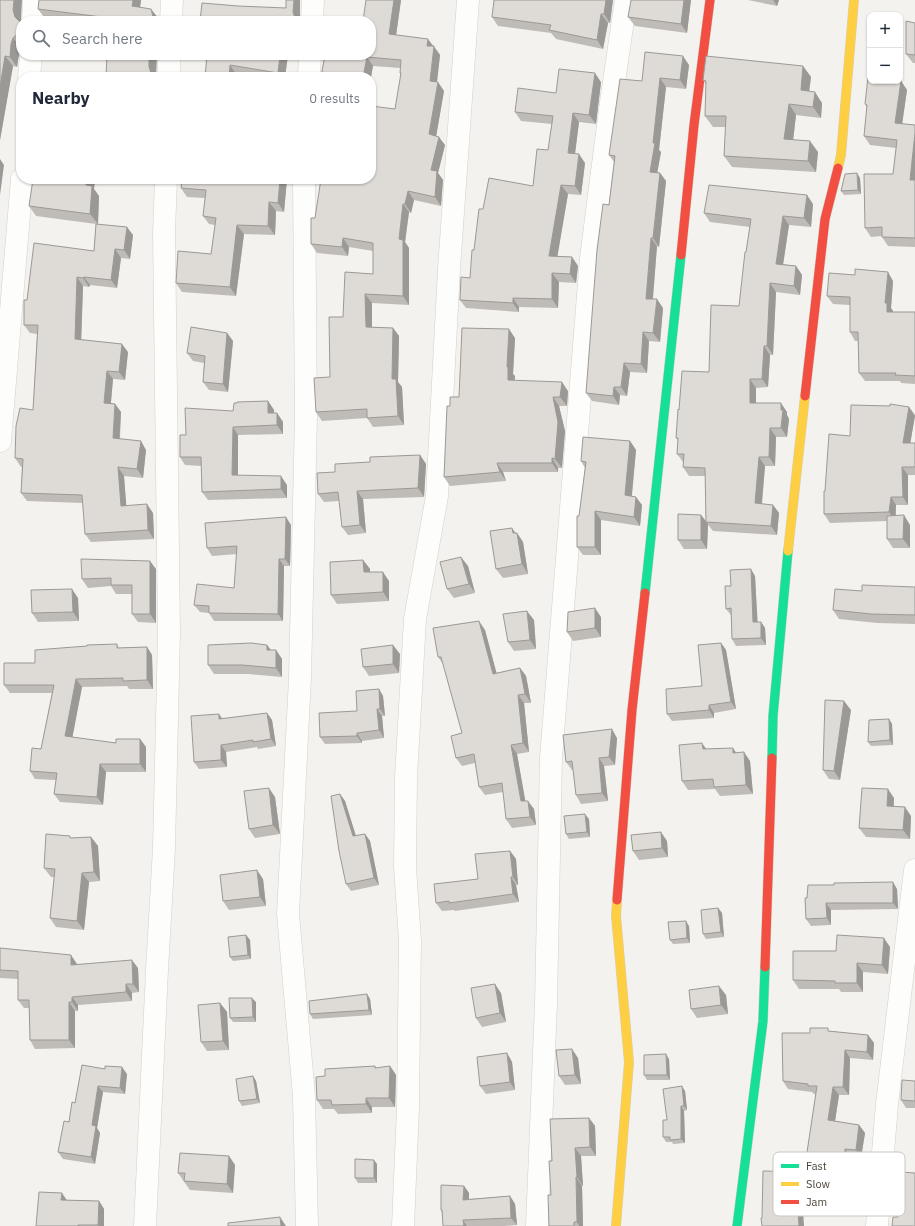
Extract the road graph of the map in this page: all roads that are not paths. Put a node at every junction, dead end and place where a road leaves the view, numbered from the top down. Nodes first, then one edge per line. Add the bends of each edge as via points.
1 (34, 0) edge
2 (172, 0) edge
3 (313, 0) edge
4 (468, 0) edge
5 (626, 0) edge
6 (710, 0) edge
7 (854, 0) edge
8 (33, 16) edge
9 (171, 16) edge
10 (312, 16) edge
11 (31, 60) edge
12 (169, 60) edge
13 (310, 60) edge
14 (29, 72) edge
15 (169, 72) edge
16 (309, 72) edge
17 (22, 184) edge
18 (166, 184) edge
19 (304, 184) edge
20 (0, 441) edge
21 (915, 870) edge
22 (883, 1152) edge
23 (878, 1216) edge
24 (145, 1226) edge
25 (307, 1226) edge
26 (403, 1226) edge
27 (537, 1226) edge
28 (616, 1226) edge
29 (737, 1226) edge
30 (877, 1226) edge

1 - 8 street
2 - 9 street
3 - 10 street
4 - 26 street via 448,269 436,496 415,619 406,777 405,867 410,940 408,1107
5 - 27 street via 591,258 551,758 546,1003
6 - 28 street via 694,125 633,703 616,916 629,1062
7 - 29 street via 842,155 825,219 792,507 773,716 763,1021
11 - 14 street
12 - 15 street
13 - 16 street
17 - 20 street
18 - 24 street via 164,232 169,633 164,848
19 - 25 street via 306,416 301,670 288,914 304,1096
21 - 22 street
23 - 30 street

